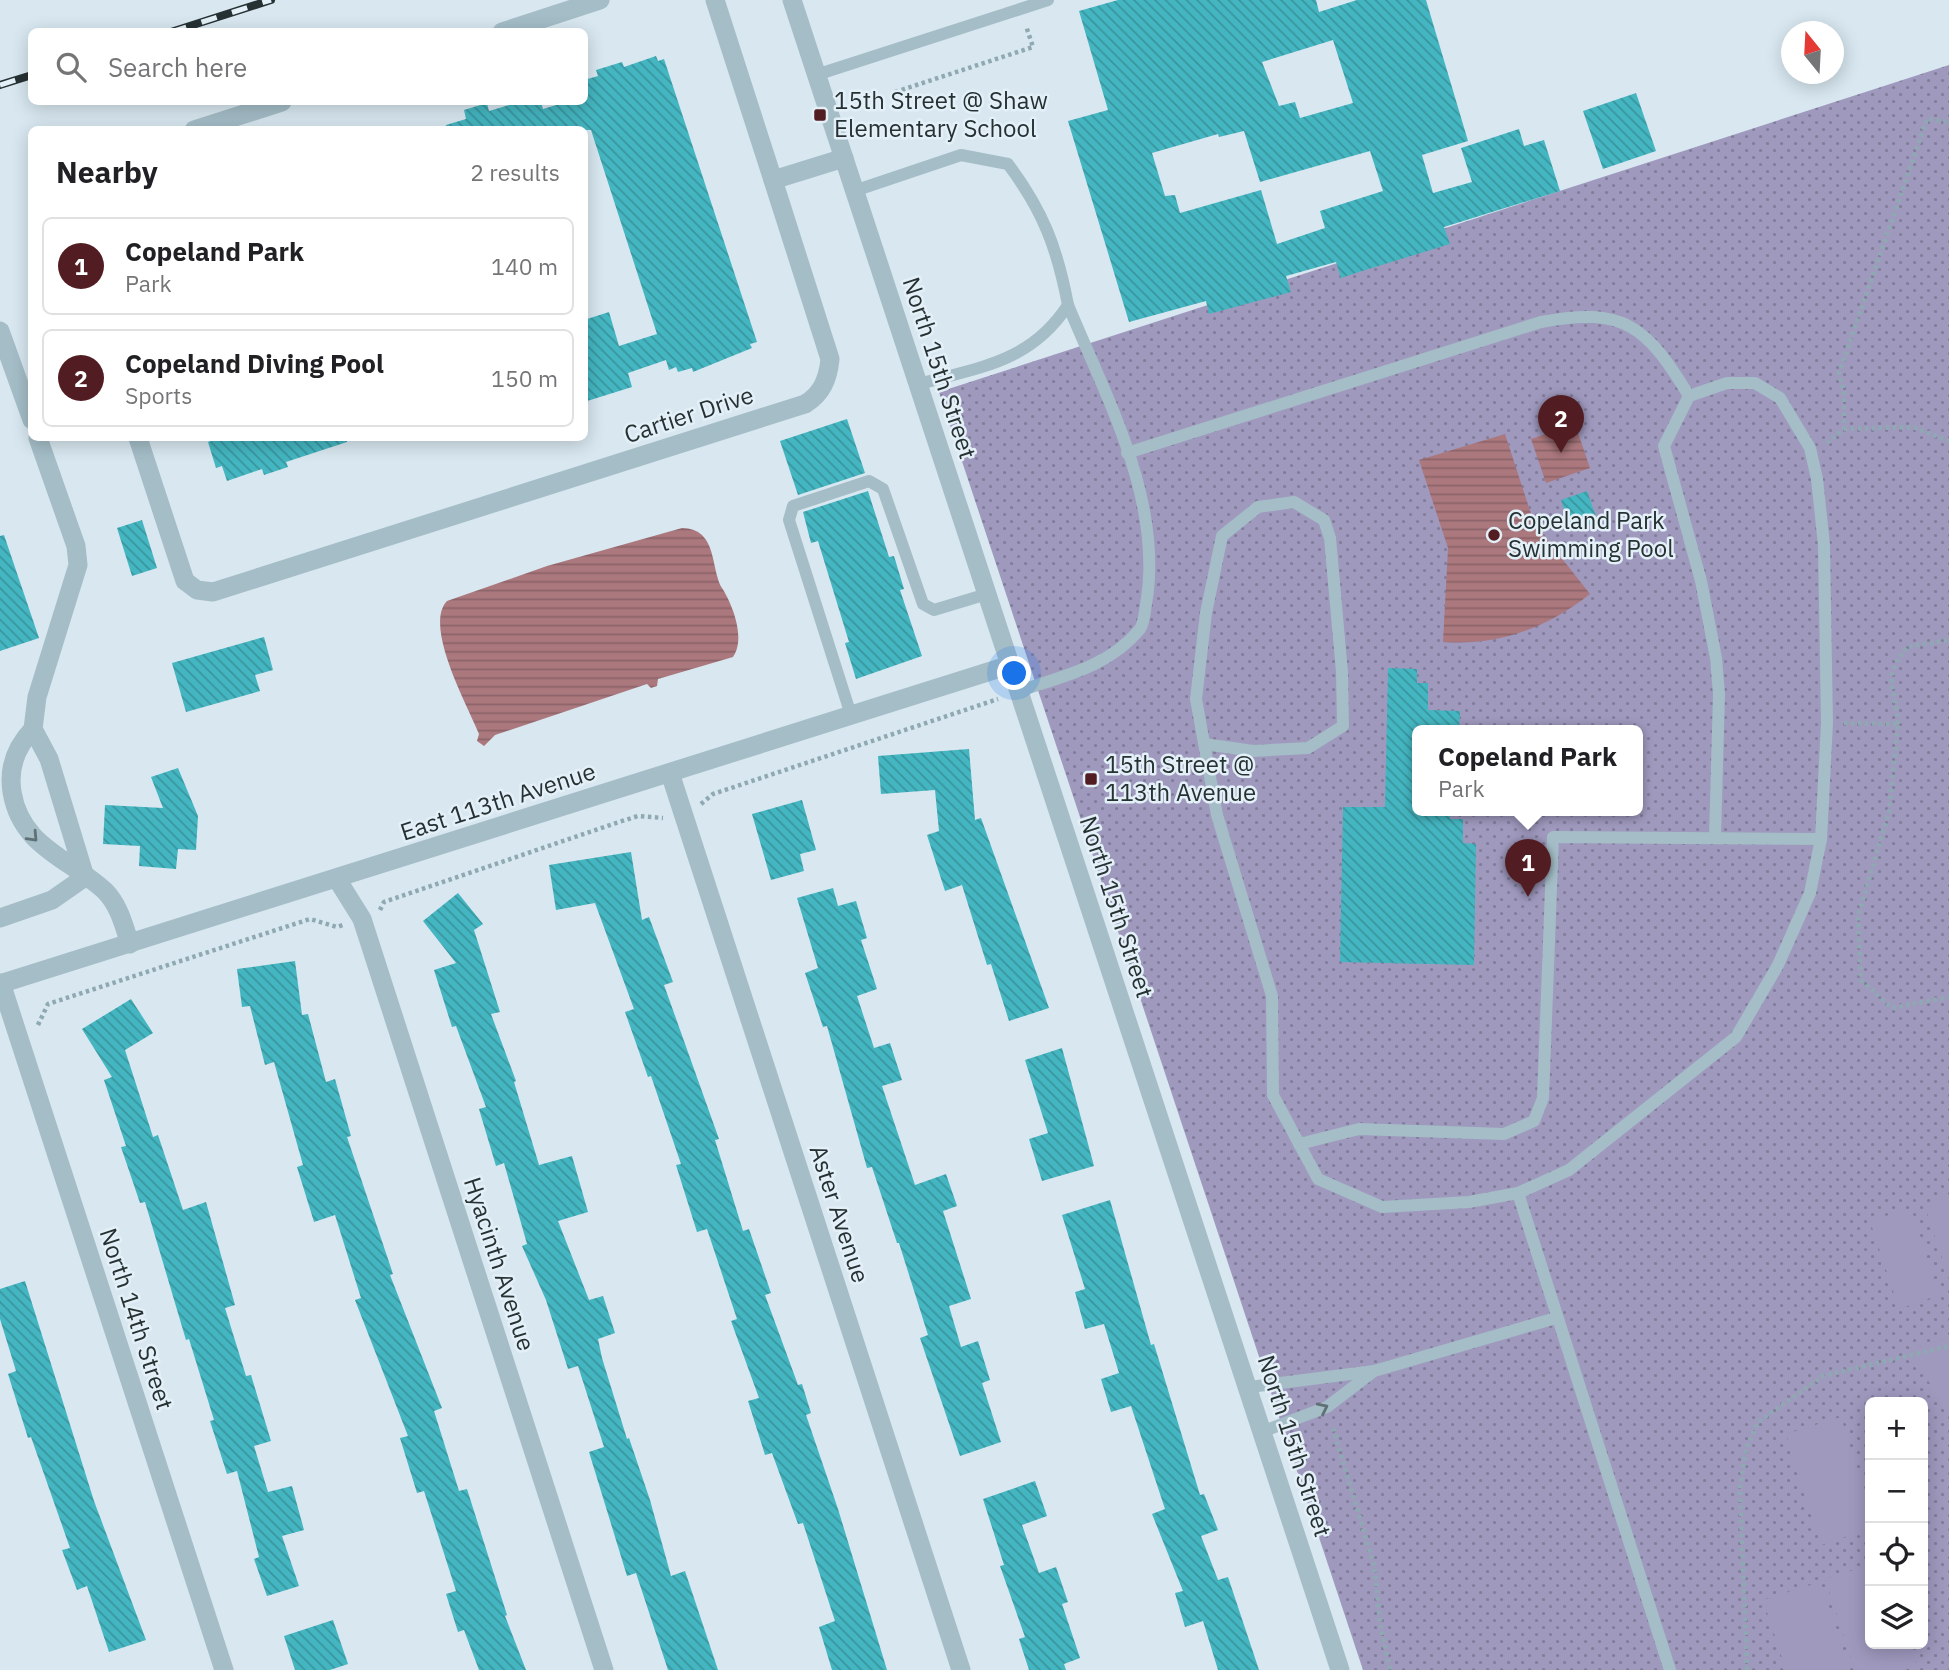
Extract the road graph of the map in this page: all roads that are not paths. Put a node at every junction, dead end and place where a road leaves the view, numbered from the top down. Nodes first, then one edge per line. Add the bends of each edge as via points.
1 (600, 0) edge
2 (715, 0) edge
3 (792, 0) edge
4 (1048, 0) edge
5 (514, 28) edge
6 (816, 75) junction
7 (273, 105) edge
8 (207, 126) edge
9 (844, 158) junction
10 (773, 180) junction
11 (854, 191) junction
12 (1068, 305) junction
13 (0, 331) edge
14 (919, 384) junction
15 (1689, 397) junction
16 (28, 409) edge
17 (38, 441) edge
18 (139, 441) edge
19 (1126, 453) junction
20 (987, 594) junction
21 (1010, 664) junction
22 (1019, 691) junction
23 (851, 715) junction
24 (33, 729) junction
25 (1204, 744) junction
26 (670, 773) junction
27 (1715, 837) junction
28 (1821, 839) junction
29 (85, 877) junction
30 (337, 879) junction
31 (0, 918) edge
32 (130, 944) junction
33 (0, 984) edge
34 (1299, 1144) junction
35 (1518, 1193) junction
36 (1556, 1318) junction
37 (1374, 1371) junction
38 (1250, 1387) junction
39 (1264, 1431) junction
40 (224, 1670) edge
41 (604, 1670) edge
42 (961, 1670) edge
43 (1340, 1670) edge
44 (1670, 1670) edge

1 - 5 street
2 - 10 street, Cartier Drive
3 - 6 street, North 15th Street
4 - 6 lane
6 - 9 street, North 15th Street
7 - 8 street
9 - 10 street
9 - 11 street, North 15th Street
10 - 18 street, Cartier Drive via 830,359 826,382 813,399 222,590 197,590 186,582
11 - 12 lane via 961,155 1008,163 1033,197 1059,257
11 - 14 street, North 15th Street
12 - 14 lane via 1054,327 1016,356
12 - 19 lane
13 - 16 street
14 - 20 street, North 15th Street
15 - 19 lane via 1661,352 1640,332 1599,316 1566,317
15 - 27 lane via 1664,446 1701,581 1716,657
15 - 28 lane via 1741,381 1769,389 1792,416 1812,455 1824,545 1827,723
17 - 24 street via 76,546 78,565 35,706
19 - 22 lane via 1141,497 1152,573 1142,627 1110,658
20 - 21 street, North 15th Street
20 - 23 lane via 934,610 923,604 883,489 869,481 793,506 789,520
21 - 22 street, North 15th Street
21 - 23 street, East 113th Avenue
22 - 38 street, North 15th Street
23 - 26 street, East 113th Avenue
24 - 29 street via 49,759
24 -> 29 street via 13,762 11,788 17,813 37,843
25 - 25 lane via 1254,751 1308,748 1343,726 1330,538 1324,520 1294,502 1258,507 1222,536 1206,613 1196,699
25 - 34 lane via 1217,815 1272,996 1273,1095
26 - 30 street, East 113th Avenue
26 - 42 street, Aster Avenue
27 - 28 lane
27 - 34 lane via 1553,837 1544,1086 1534,1121 1504,1134 1359,1129
28 - 35 lane via 1810,893 1778,965 1736,1037 1569,1170
29 - 31 street via 52,900
29 - 32 street via 114,904
30 - 32 street, East 113th Avenue
30 - 41 street, Hyacinth Avenue via 362,919
32 - 33 street, East 113th Avenue
33 - 40 street, North 14th Street
34 - 35 lane via 1318,1180 1382,1207 1469,1202
35 - 36 lane
36 - 37 lane
36 - 44 lane
37 - 38 lane
39 -> 37 lane via 1327,1407
38 - 39 street, North 15th Street
39 - 43 street, North 15th Street

